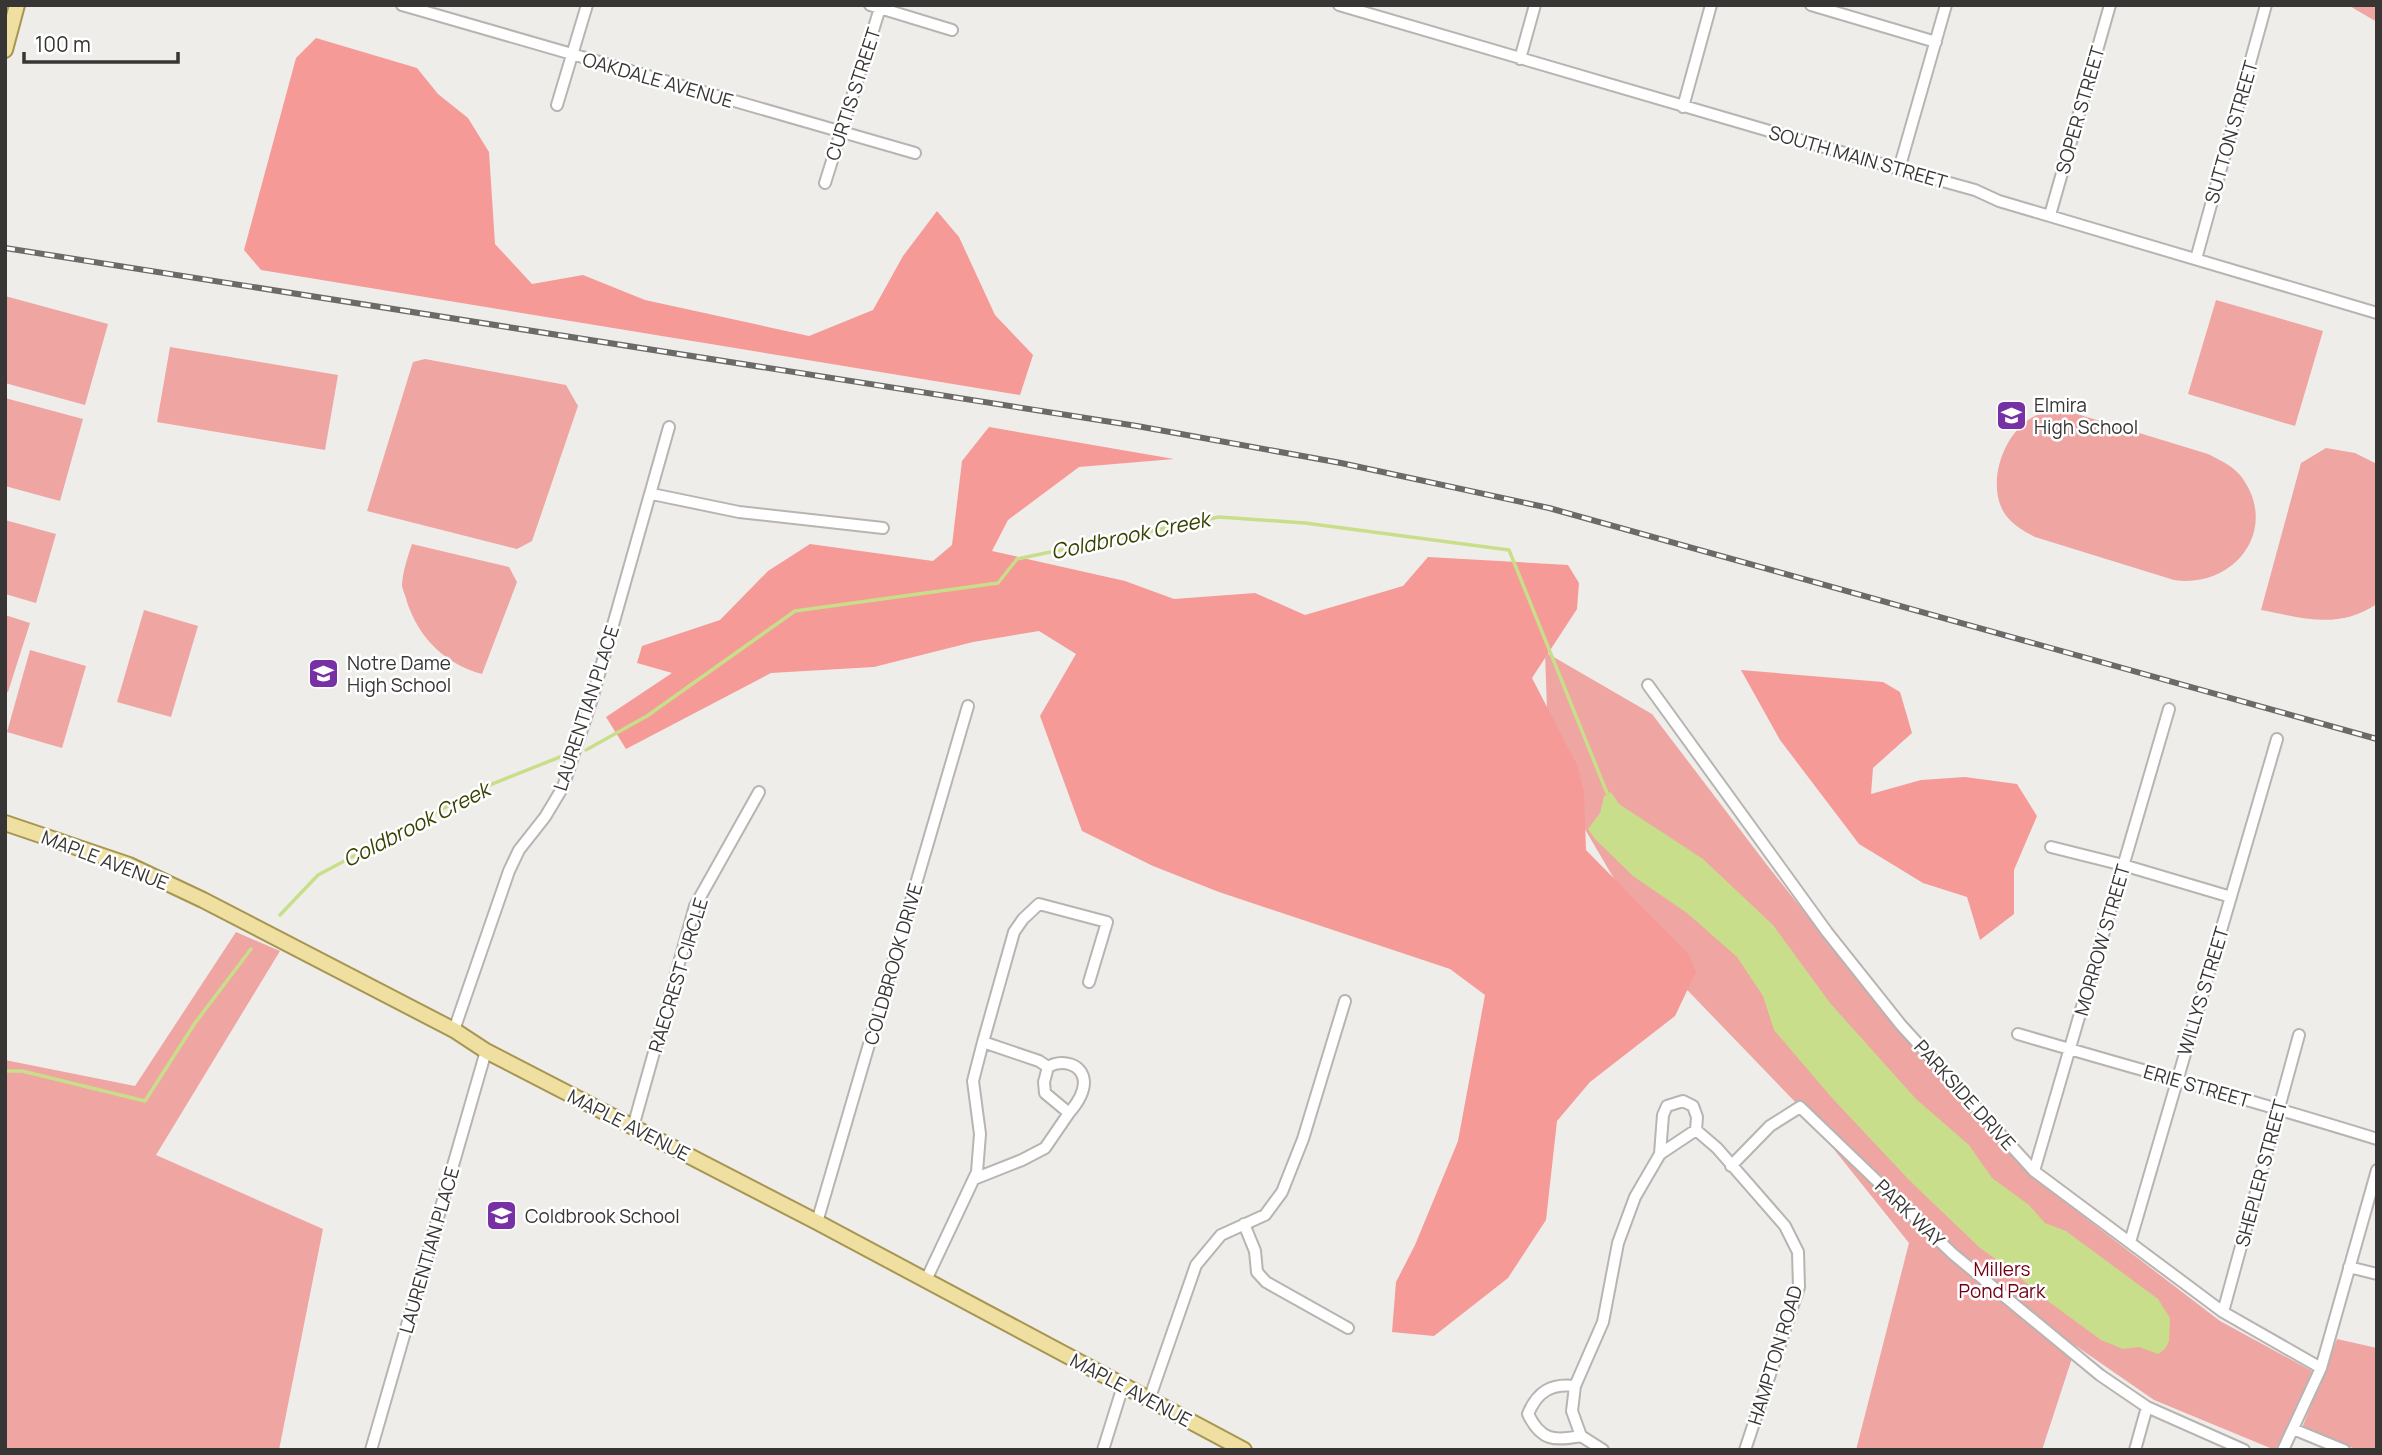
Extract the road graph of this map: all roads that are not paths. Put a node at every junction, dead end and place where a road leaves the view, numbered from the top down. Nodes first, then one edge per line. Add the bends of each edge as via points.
1 (17, 5) edge
2 (402, 5) edge
3 (587, 5) edge
4 (1339, 5) edge
5 (1535, 5) edge
6 (1711, 5) edge
7 (1811, 5) edge
8 (1947, 5) edge
9 (2110, 5) edge
10 (2266, 5) edge
11 (877, 6) edge
12 (952, 30) dead end
13 (1936, 42) junction
14 (5, 50) edge
15 (573, 55) junction
16 (1520, 59) junction
17 (557, 105) dead end
18 (1683, 107) junction
19 (841, 132) junction
20 (915, 153) dead end
21 (1899, 169) junction
22 (825, 183) dead end
23 (2050, 215) junction
24 (2196, 258) junction
25 (2377, 313) edge
26 (669, 427) dead end
27 (652, 494) junction
28 (883, 528) dead end
29 (1648, 685) dead end
30 (968, 706) dead end
31 (2169, 709) dead end
32 (2277, 740) dead end
33 (759, 792) dead end
34 (5, 823) edge
35 (2051, 847) dead end
36 (2123, 865) junction
37 (2231, 897) junction
38 (1090, 982) dead end
39 (1345, 1001) dead end
40 (454, 1030) junction
41 (2018, 1034) dead end
42 (2299, 1034) dead end
43 (983, 1042) junction
44 (2070, 1049) junction
45 (486, 1051) junction
46 (1048, 1067) junction
47 (2176, 1081) junction
48 (2279, 1109) junction
49 (1069, 1113) junction
50 (633, 1127) junction
51 (1696, 1130) junction
52 (2377, 1139) edge
53 (1660, 1154) junction
54 (1731, 1166) junction
55 (2377, 1170) edge
56 (2035, 1171) junction
57 (974, 1179) junction
58 (817, 1222) junction
59 (1244, 1224) junction
60 (2130, 1242) junction
61 (2349, 1267) junction
62 (2377, 1274) edge
63 (926, 1280) junction
64 (2223, 1312) junction
65 (1348, 1328) dead end
66 (2321, 1368) junction
67 (1123, 1386) junction
68 (1575, 1386) junction
69 (1149, 1400) junction
70 (2147, 1407) junction
71 (2293, 1429) junction
72 (1581, 1436) junction
73 (371, 1450) edge
74 (1103, 1450) edge
75 (1244, 1450) edge
76 (1603, 1450) edge
77 (1745, 1450) edge
78 (2135, 1450) edge
79 (2244, 1450) edge
80 (2283, 1450) edge
81 (2344, 1450) edge

1 - 14 main road
2 - 15 street, OAKDALE AVENUE
3 - 15 street
4 - 16 street, SOUTH MAIN STREET
5 - 16 street
6 - 18 street
7 - 13 street
8 - 13 street
9 - 23 street, SOPER STREET
10 - 24 street, SUTTON STREET
11 - 12 street
11 - 19 street, CURTIS STREET
13 - 21 street
15 - 17 street
15 - 19 street, OAKDALE AVENUE
16 - 18 street, SOUTH MAIN STREET
18 - 21 street, SOUTH MAIN STREET
19 - 20 street, OAKDALE AVENUE
19 - 22 street, CURTIS STREET
21 - 23 street, SOUTH MAIN STREET
23 - 24 street, SOUTH MAIN STREET
24 - 25 street, SOUTH MAIN STREET
26 - 27 street, LAURENTIAN PLACE
27 - 28 street via 739,512
27 - 40 street, LAURENTIAN PLACE via 563,787 509,871
29 - 56 street, PARKSIDE DRIVE via 1827,932 1901,1025
30 - 58 street, COLDBROOK DRIVE
31 - 36 street, MORROW STREET
32 - 37 street, WILLYS STREET
33 - 50 street, RAECREST CIRCLE via 695,906
34 - 40 main road, MAPLE AVENUE via 128,865
35 - 36 street
36 - 37 street
36 - 44 street, MORROW STREET
37 - 47 street, WILLYS STREET
38 - 43 street via 1107,922 1039,904 1014,932
39 - 59 street via 1282,1192 1265,1214
40 - 45 main road, MAPLE AVENUE
41 - 44 street, ERIE STREET
42 - 48 street, SHEPLER STREET
43 - 46 street
43 - 57 street via 973,1081 980,1134
44 - 47 street, ERIE STREET
44 - 56 street, MORROW STREET
45 - 50 main road, MAPLE AVENUE
45 - 73 street, LAURENTIAN PLACE
46 - 49 street via 1045,1093
46 - 49 street via 1065,1062 1081,1073 1082,1093
47 - 48 street, ERIE STREET
47 - 60 street, WILLYS STREET
48 - 52 street, ERIE STREET
48 - 64 street, SHEPLER STREET
49 - 57 street via 1045,1147
50 - 58 main road, MAPLE AVENUE
51 - 53 street, HAMPTON ROAD
51 - 53 street, HAMPTON ROAD via 1693,1106 1683,1101 1667,1106
51 - 54 street, HAMPTON ROAD
53 - 68 street, HAMPTON ROAD via 1635,1197 1618,1243 1603,1322
54 - 70 street, PARK WAY via 1770,1126 1800,1107 1953,1254
54 - 77 street, HAMPTON ROAD via 1785,1226 1799,1262 1799,1287
55 - 61 street
56 - 60 street, PARKSIDE DRIVE
57 - 63 street
58 - 63 main road, MAPLE AVENUE
59 - 65 street via 1255,1251 1257,1272 1266,1282
59 - 69 street via 1221,1235 1196,1265
60 - 64 street, PARKSIDE DRIVE
61 - 62 street
61 - 66 street
63 - 67 main road, MAPLE AVENUE
64 - 66 street, PARKSIDE DRIVE
66 - 71 street
67 - 69 main road, MAPLE AVENUE
67 - 74 street
68 - 72 street, HAMPTON ROAD via 1572,1411
68 - 72 street via 1559,1384 1550,1389 1534,1401 1528,1414 1537,1431 1551,1438
69 - 75 main road, MAPLE AVENUE
70 - 78 street
70 - 79 street, PARK WAY
71 - 80 street
71 - 81 street
72 - 76 street

